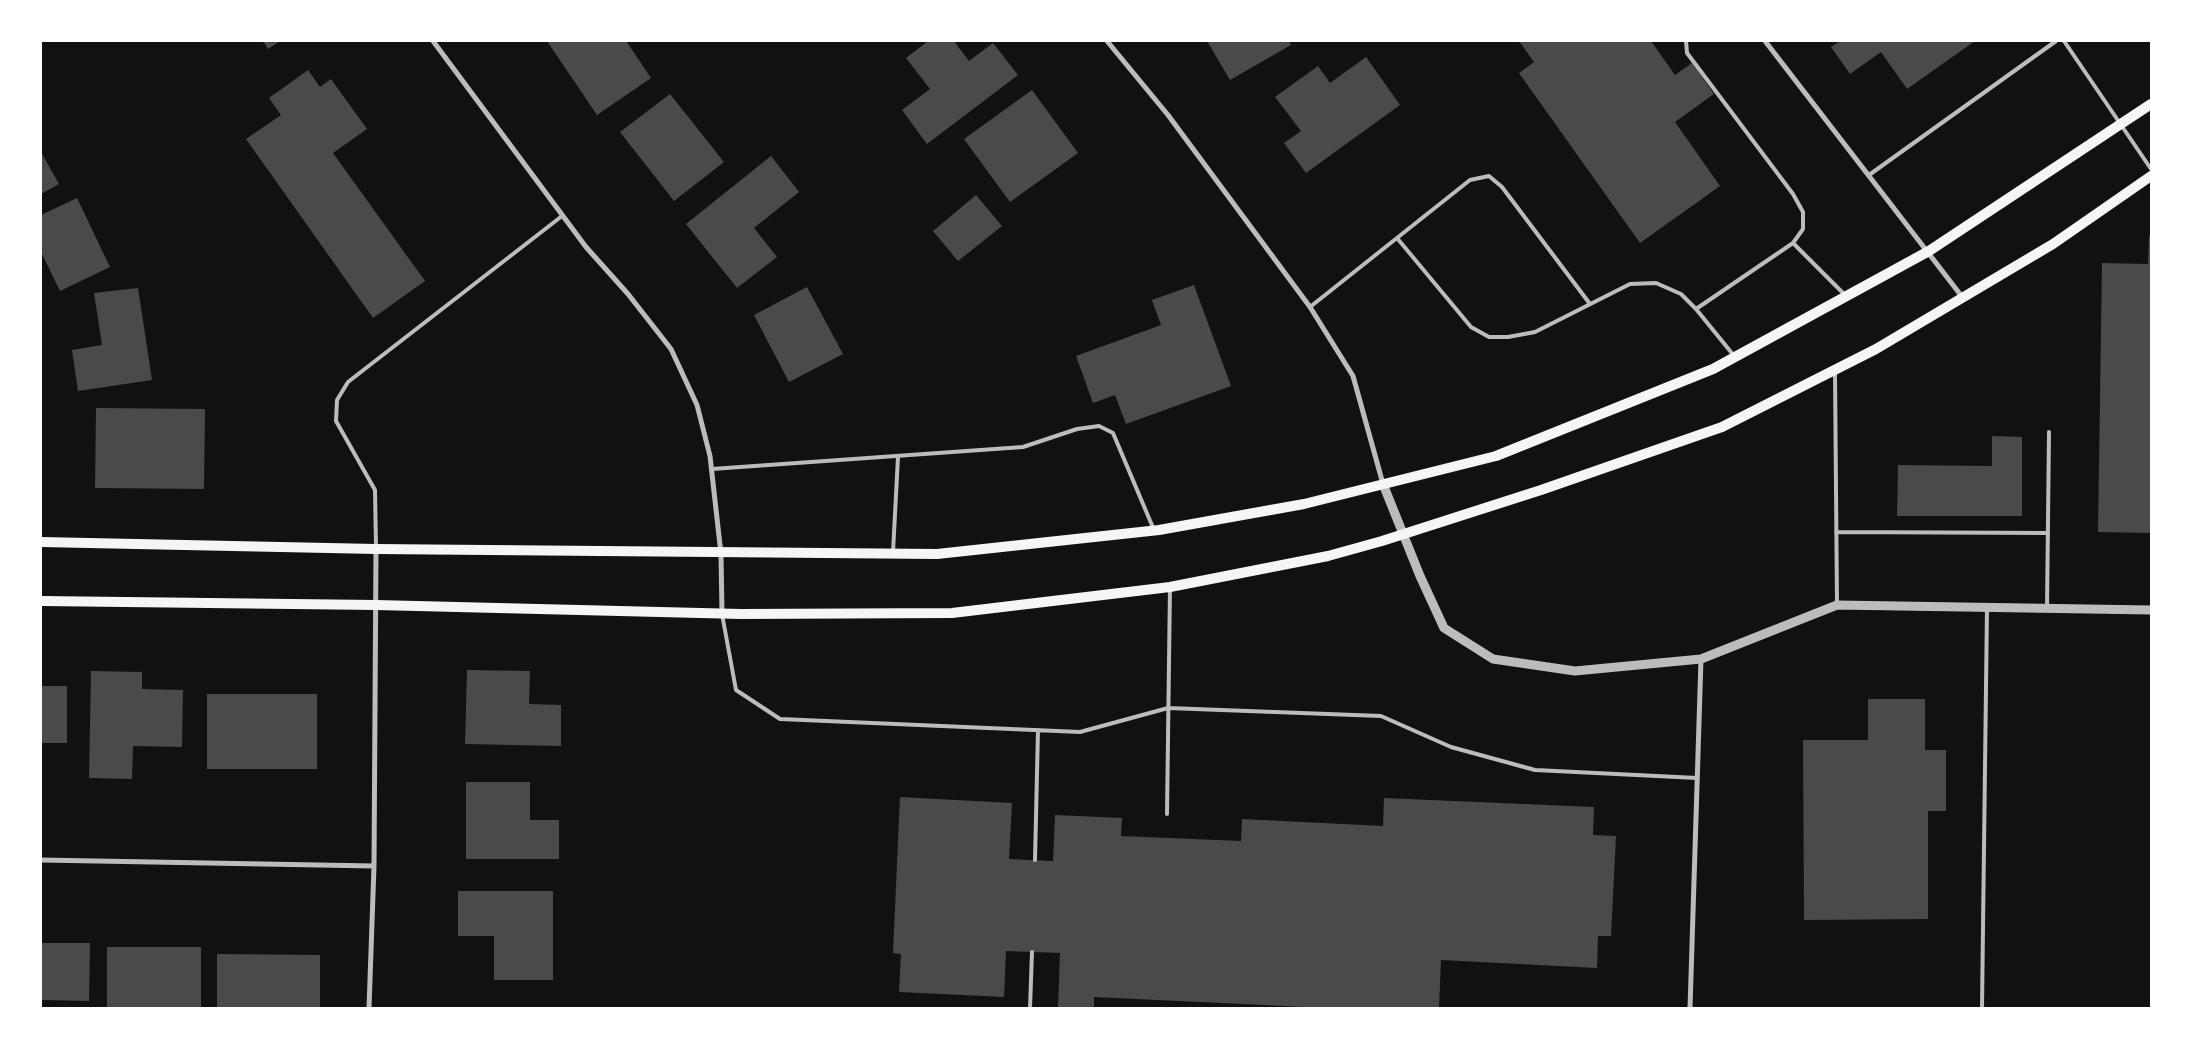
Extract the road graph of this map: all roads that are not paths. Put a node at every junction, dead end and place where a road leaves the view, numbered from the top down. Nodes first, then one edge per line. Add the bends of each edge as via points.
1 (433, 41) edge
2 (1106, 41) edge
3 (1686, 41) edge
4 (1765, 41) edge
5 (2056, 41) edge
6 (2064, 41) edge
7 (2151, 104) edge
8 (2120, 124) junction
9 (2151, 169) edge
10 (1869, 175) junction
11 (2151, 176) edge
12 (562, 216) junction
13 (1397, 238) junction
14 (1793, 243) junction
15 (1929, 251) junction
16 (1846, 296) junction
17 (1963, 298) junction
18 (1590, 304) junction
19 (1310, 307) junction
20 (1696, 309) junction
21 (1735, 357) junction
22 (1835, 370) junction
23 (2049, 432) dead end
24 (898, 457) junction
25 (712, 469) junction
26 (1383, 484) junction
27 (1154, 530) junction
28 (1836, 532) junction
29 (2048, 533) junction
30 (1404, 534) junction
31 (41, 542) edge
32 (376, 549) junction
33 (721, 554) junction
34 (893, 554) junction
35 (1170, 588) junction
36 (41, 601) edge
37 (376, 605) junction
38 (1837, 605) junction
39 (1986, 608) junction
40 (2046, 609) junction
41 (2151, 610) edge
42 (722, 613) junction
43 (1701, 659) junction
44 (1168, 708) junction
45 (1038, 730) junction
46 (1698, 778) junction
47 (1167, 814) dead end
48 (41, 860) edge
49 (1035, 860) dead end
50 (374, 866) junction
51 (1032, 952) dead end
52 (369, 1008) edge
53 (1030, 1008) edge
54 (1690, 1008) edge
55 (1982, 1008) edge

1 - 12 street
2 - 19 street via 1168,115
3 - 14 lane via 1687,52 1803,212 1803,229
4 - 10 street
5 - 10 lane
6 - 8 lane
7 - 8 main road
8 - 9 lane
8 - 15 main road
10 - 15 street
11 - 17 main road via 2053,244
12 - 25 street via 671,349 697,405
12 - 32 lane via 348,382 337,400 336,421 375,490
13 - 18 lane via 1471,327 1488,337 1535,332
13 - 18 lane via 1470,180 1489,176 1502,187
13 - 19 lane
14 - 16 lane
14 - 20 lane
15 - 16 main road
15 - 17 street
16 - 21 main road
17 - 22 main road
18 - 20 lane via 1630,284 1656,283 1681,294
19 - 26 street via 1353,376
20 - 21 lane
21 - 26 main road via 1713,369 1496,456
22 - 28 lane
22 - 30 main road via 1722,427
23 - 29 lane
24 - 25 lane
24 - 27 lane via 1023,447 1076,429 1099,426 1114,433
24 - 34 lane
25 - 33 street
26 - 27 main road via 1304,504
26 - 30 street
27 - 34 main road via 937,554
28 - 29 lane
28 - 38 lane
29 - 40 lane
30 - 35 main road via 1328,556
30 - 43 street via 1444,628 1493,659 1575,671
31 - 32 main road
32 - 33 main road
32 - 37 street
33 - 34 main road
33 - 42 street
35 - 42 main road via 952,613
35 - 44 lane
36 - 37 main road
37 - 42 main road
37 - 50 street
38 - 39 street
38 - 43 street
39 - 40 street
39 - 55 lane
40 - 41 street
42 - 45 lane via 736,690 780,719
43 - 46 street
44 - 45 lane via 1080,732
44 - 46 lane via 1381,716 1451,747 1535,770
44 - 47 lane
45 - 49 lane
46 - 54 street
48 - 50 street
50 - 52 street
51 - 53 lane

